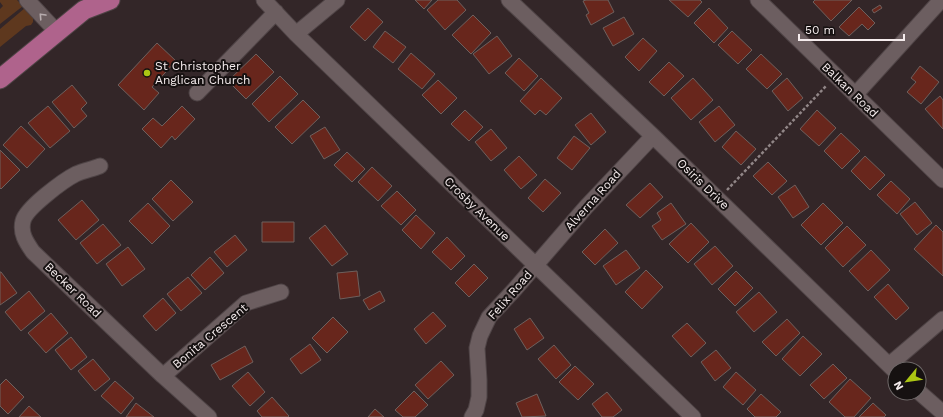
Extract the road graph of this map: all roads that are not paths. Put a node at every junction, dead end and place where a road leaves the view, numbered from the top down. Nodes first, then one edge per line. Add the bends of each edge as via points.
1 (27, 0) edge
2 (110, 0) edge
3 (264, 0) edge
4 (337, 0) edge
5 (509, 0) edge
6 (758, 0) edge
7 (941, 0) edge
8 (86, 5) edge
9 (276, 12) junction
10 (57, 32) junction
11 (296, 34) junction
12 (0, 79) edge
13 (197, 93) dead end
14 (855, 95) junction
15 (653, 136) junction
16 (100, 166) dead end
17 (943, 180) edge
18 (536, 266) junction
19 (281, 292) dead end
20 (943, 319) edge
21 (899, 361) edge
22 (887, 363) edge
23 (163, 376) junction
24 (927, 399) edge
25 (943, 413) edge
26 (209, 417) edge
27 (472, 417) edge
28 (693, 417) edge

10 -> 1 street
2 - 8 main road
3 - 9 street, Crosby Avenue
4 - 11 street
5 - 15 street, Osiris Drive
6 - 14 street, Balkan Road
7 - 14 street
8 - 10 main road
9 - 11 street, Crosby Avenue
9 - 13 street
10 - 12 main road
11 - 18 street, Crosby Avenue
14 - 17 street, Balkan Road
15 - 18 street, Alverna Road via 586,207
15 - 22 street, Osiris Drive
16 - 23 street, Becker Road via 76,174 36,203 23,219 22,231 25,242
18 - 27 street, Felix Road via 489,317 480,336 477,348 479,397
18 - 28 street, Crosby Avenue
19 - 23 street, Bonita Crescent via 246,303
20 - 21 street
23 - 26 street, Becker Road
24 - 25 street

